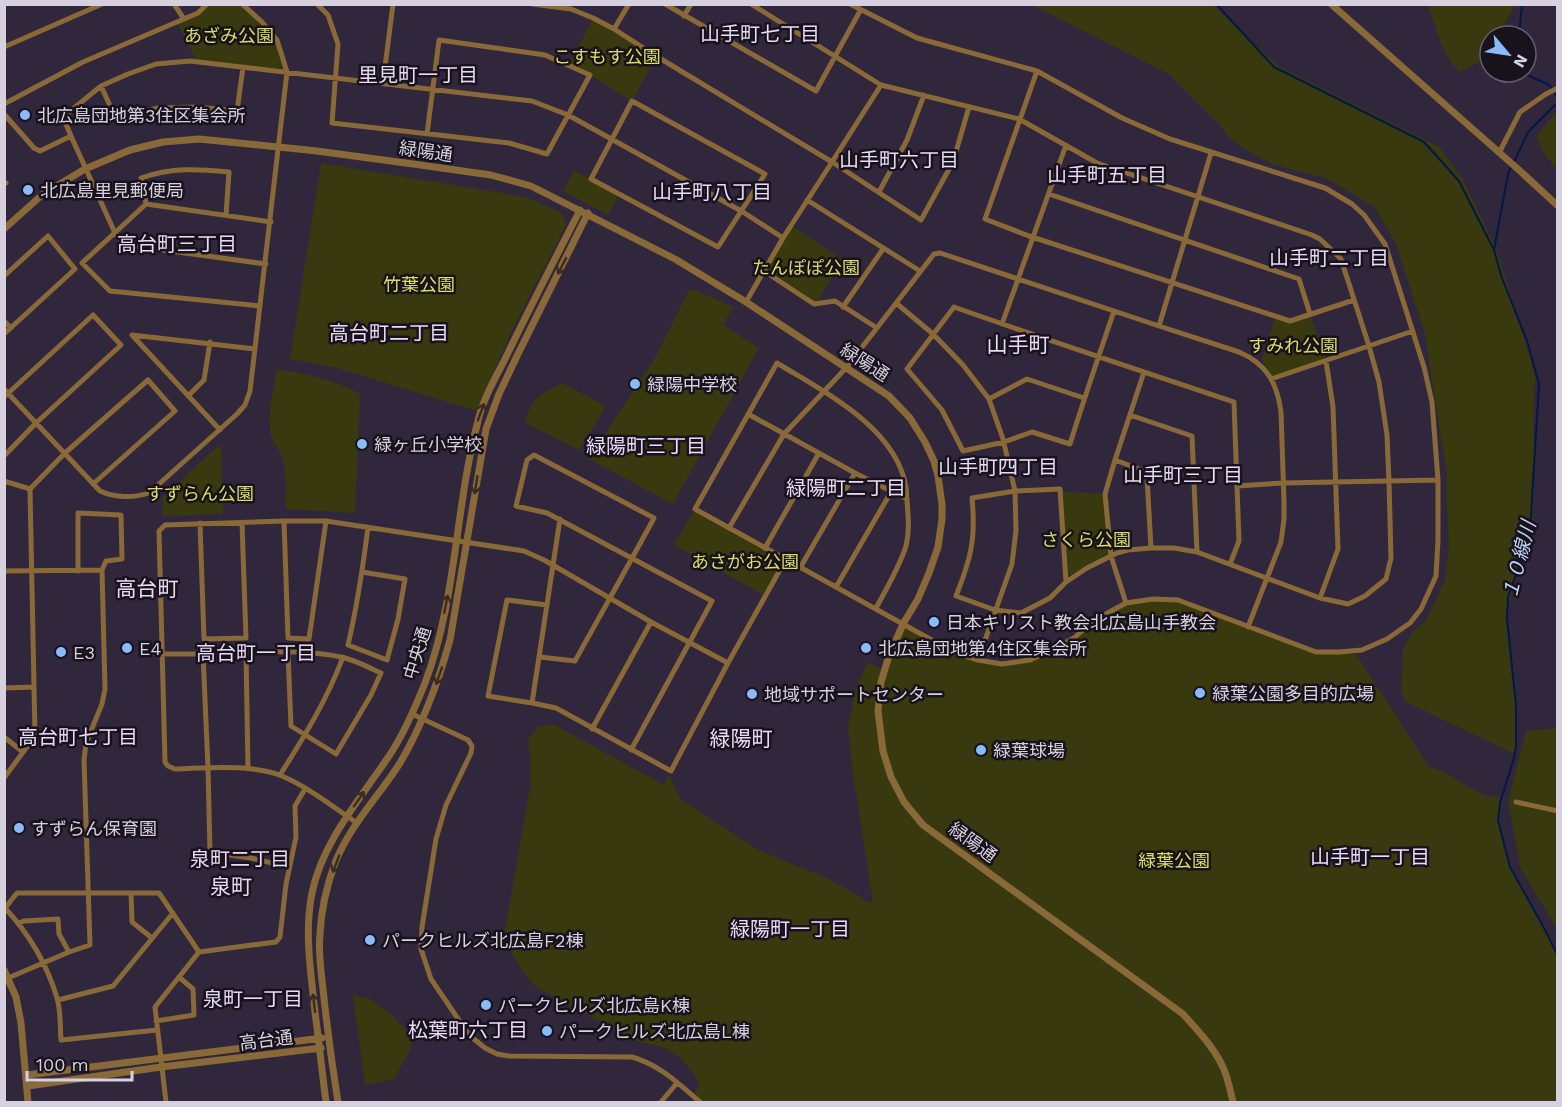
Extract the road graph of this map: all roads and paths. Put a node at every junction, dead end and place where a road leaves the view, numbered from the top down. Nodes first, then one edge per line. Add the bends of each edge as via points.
1 (102, 4) edge
2 (174, 4) edge
3 (207, 4) edge
4 (242, 4) edge
5 (317, 4) edge
6 (393, 4) edge
7 (532, 4) edge
8 (629, 4) edge
9 (665, 4) edge
10 (691, 4) edge
11 (751, 4) edge
12 (850, 4) edge
13 (1332, 4) edge
14 (860, 10) junction
15 (684, 16) junction
16 (184, 19) junction
17 (614, 29) junction
18 (4, 47) edge
19 (835, 56) junction
20 (243, 67) junction
21 (1037, 71) junction
22 (287, 72) junction
23 (336, 78) junction
24 (382, 83) junction
25 (881, 85) junction
26 (101, 86) junction
27 (1557, 88) edge
28 (433, 89) junction
29 (924, 95) junction
30 (4, 104) edge
31 (969, 107) junction
32 (4, 114) edge
33 (568, 115) junction
34 (1019, 120) junction
35 (427, 134) junction
36 (70, 136) junction
37 (612, 139) junction
38 (1066, 145) junction
39 (278, 148) junction
40 (1211, 153) junction
41 (1499, 153) junction
42 (832, 162) junction
43 (85, 169) junction
44 (879, 192) junction
45 (1049, 194) junction
46 (1198, 197) junction
47 (807, 200) junction
48 (146, 204) junction
49 (1557, 206) edge
50 (580, 210) junction
51 (741, 211) junction
52 (588, 213) junction
53 (226, 215) junction
54 (271, 222) junction
55 (4, 229) edge
56 (115, 233) junction
57 (1034, 237) junction
58 (783, 238) junction
59 (1185, 240) junction
60 (883, 249) junction
61 (266, 264) junction
62 (920, 271) junction
63 (764, 272) junction
64 (4, 276) edge
65 (1018, 279) junction
66 (1172, 282) junction
67 (1354, 300) junction
68 (746, 302) junction
69 (896, 303) junction
70 (260, 306) junction
71 (843, 307) junction
72 (1114, 311) junction
73 (1310, 314) junction
74 (4, 321) edge
75 (1002, 324) junction
76 (1159, 326) junction
77 (11, 328) junction
78 (877, 328) junction
79 (1413, 331) junction
80 (4, 334) edge
81 (933, 334) junction
82 (210, 342) junction
83 (1369, 346) junction
84 (255, 349) junction
85 (1099, 356) junction
86 (1326, 361) junction
87 (846, 368) junction
88 (1144, 372) junction
89 (1271, 380) junction
90 (824, 392) junction
91 (6, 393) edge
92 (188, 396) junction
93 (1084, 398) junction
94 (989, 399) junction
95 (748, 414) junction
96 (1130, 415) junction
97 (36, 423) junction
98 (220, 430) junction
99 (784, 434) junction
100 (1004, 442) junction
101 (65, 453) junction
102 (819, 453) junction
103 (4, 456) edge
104 (1115, 460) junction
105 (855, 473) junction
106 (1438, 480) junction
107 (4, 481) edge
108 (1389, 482) junction
109 (1283, 483) junction
110 (1335, 483) junction
111 (93, 484) junction
112 (1237, 486) junction
113 (30, 489) junction
114 (1015, 491) junction
115 (891, 492) junction
116 (906, 499) junction
117 (560, 519) junction
118 (284, 521) junction
119 (326, 521) junction
120 (242, 522) junction
121 (200, 523) junction
122 (368, 527) junction
123 (729, 528) junction
124 (457, 540) junction
125 (467, 542) junction
126 (765, 548) junction
127 (1151, 548) junction
128 (1197, 552) junction
129 (1111, 556) junction
130 (632, 558) junction
131 (786, 560) junction
132 (1230, 564) junction
133 (553, 565) junction
134 (800, 568) junction
135 (31, 570) junction
136 (102, 570) junction
137 (4, 571) edge
138 (78, 571) junction
139 (362, 572) junction
140 (1267, 579) junction
141 (1066, 582) junction
142 (836, 587) junction
143 (610, 598) junction
144 (1320, 598) junction
145 (1126, 603) junction
146 (547, 605) junction
147 (876, 608) junction
148 (995, 610) junction
149 (651, 622) junction
150 (903, 624) junction
151 (1248, 627) junction
152 (690, 642) junction
153 (288, 651) junction
154 (163, 654) junction
155 (343, 657) junction
156 (540, 657) junction
157 (978, 660) junction
158 (728, 663) junction
159 (33, 687) junction
160 (4, 688) edge
161 (532, 703) junction
162 (412, 714) junction
163 (423, 720) junction
164 (592, 729) junction
165 (305, 735) junction
166 (4, 737) edge
167 (631, 750) junction
168 (23, 752) junction
169 (208, 768) junction
170 (248, 769) junction
171 (280, 775) junction
172 (4, 777) edge
173 (306, 789) junction
174 (1516, 802) dead end
175 (1557, 811) edge
176 (347, 816) junction
177 (357, 823) junction
178 (289, 867) junction
179 (88, 892) junction
180 (131, 893) junction
181 (173, 914) junction
182 (19, 923) junction
183 (152, 938) junction
184 (69, 952) junction
185 (199, 952) junction
186 (44, 963) junction
187 (4, 970) edge
188 (179, 977) junction
189 (8, 978) junction
190 (58, 1000) junction
191 (156, 1021) junction
192 (157, 1030) junction
193 (328, 1037) junction
194 (318, 1038) junction
195 (330, 1048) junction
196 (319, 1049) junction
197 (160, 1058) junction
198 (161, 1067) junction
199 (27, 1075) junction
200 (677, 1083) junction
201 (28, 1086) junction
202 (28, 1102) edge
203 (166, 1102) edge
204 (326, 1102) edge
205 (338, 1102) edge
206 (661, 1102) edge
207 (700, 1102) edge
208 (1233, 1102) edge

1 - 18 street
2 - 16 street
3 - 16 street
4 - 22 street via 277,40
5 - 23 street via 328,15 338,44
6 - 24 street
7 - 17 street via 571,9
8 - 17 street
9 - 15 street
10 - 15 street
11 - 19 street
12 - 14 street
13 - 41 street
14 - 19 street
14 - 21 street via 917,38
15 - 19 street via 816,91
16 - 30 street via 82,62
17 - 42 street
19 - 25 street
20 - 22 street
20 - 26 street via 190,61 156,64
20 - 26 street via 237,111 158,108 116,119
21 - 34 street
21 - 40 street via 1122,118
22 - 23 street
22 - 39 street
23 - 24 street
23 - 35 street via 332,123
24 - 28 street
25 - 29 street
25 - 42 street
26 - 36 street via 63,117
27 - 41 street via 1520,112
28 - 33 street via 532,100
28 - 33 street via 439,40 545,55 590,75
28 - 35 street
29 - 31 street
29 - 44 street via 908,140
31 - 34 street
31 - 44 street via 953,162 921,220
32 - 36 street via 40,151
33 - 35 street via 547,154 509,143
33 - 37 street
34 - 38 street
34 - 57 street via 984,219
36 - 43 street
37 - 51 street
37 - 51 street via 591,179 718,247
37 - 51 street via 632,101 765,174
38 - 45 street
38 - 46 street via 1097,162
39 - 43 street, 緑陽通 via 199,139 163,142 130,150
39 - 50 street, 緑陽通 via 491,175 531,186
39 - 54 street
40 - 46 street
40 - 79 street via 1325,188 1352,204 1385,244
41 - 49 street
42 - 44 street
42 - 47 street
43 - 55 street, 緑陽通 via 43,194
43 - 56 street
45 - 57 street
45 - 59 street
46 - 59 street
46 - 67 street via 1320,239 1341,259
47 - 58 street
47 - 60 street
48 - 53 street
48 - 53 street via 141,178 159,172 198,169 229,172
48 - 56 street
50 - 52 street, 緑陽通
124 -> 50 street, 中央通 via 480,412
51 - 58 street
52 - 68 street, 緑陽通
52 -> 125 street, 中央通 via 499,394 486,429
53 - 54 street
54 - 61 street
56 - 61 street via 126,245
56 - 70 street via 82,263 110,291
57 - 65 street
57 - 66 street
58 - 63 street
59 - 66 street
59 - 73 street via 1299,279
60 - 62 street
60 - 71 street
61 - 70 street
62 - 65 street via 934,254 940,253
62 - 69 street
63 - 68 street
63 - 71 street via 814,304 835,301
64 - 77 street via 48,236 75,269
65 - 72 street
65 - 75 street
66 - 73 street via 1290,321
66 - 76 street
67 - 73 street
67 - 83 street
68 - 87 street, 緑陽通
69 - 78 street
69 - 81 street
70 - 84 street
71 - 78 street
72 - 76 street
72 - 85 street
74 - 77 street
75 - 81 street via 954,307
75 - 85 street
76 - 89 street via 1250,356
77 - 80 street
78 - 87 street
79 - 83 street
79 - 106 street via 1432,402
81 - 94 street
81 - 100 street via 907,369 942,410 963,451
82 - 84 street
82 - 92 street via 204,380
82 - 92 street via 132,335
83 - 86 street
83 - 108 street via 1384,411
84 - 98 street via 250,391 244,405
85 - 88 street
85 - 93 street
86 - 89 street
86 - 110 street via 1333,407
87 - 90 street
87 - 150 street, 緑陽通 via 889,396 910,418 925,442 938,476 942,504 938,548 918,599
88 - 96 street
88 - 112 street via 1234,402
89 - 109 street via 1281,412
90 - 95 street via 777,363
90 - 99 street
90 - 116 street via 882,438 901,470
91 - 97 street
91 - 97 street via 93,315 121,345
92 - 98 street
93 - 94 street via 1028,379
93 - 100 street via 1070,444 1032,432
94 - 100 street
95 - 99 street
95 - 123 street via 695,509
96 - 104 street
96 - 128 street via 1192,436
97 - 101 street
97 - 103 street
98 - 111 street via 150,493 114,496
99 - 102 street
99 - 123 street
100 - 114 street
101 - 111 street
101 - 111 street via 147,380 175,411
101 - 113 street
102 - 105 street
102 - 126 street
104 - 127 street via 1144,471 1147,477
104 - 129 street via 1105,494
105 - 115 street
105 - 134 street
106 - 108 street
106 - 151 street via 1436,576 1410,623 1362,650 1339,652 1316,652
107 - 113 street
108 - 110 street
108 - 144 street via 1391,558 1386,579 1348,604
109 - 110 street
109 - 112 street
109 - 140 street via 1281,542
110 - 144 street via 1338,549
112 - 132 street via 1239,541
113 - 135 street
114 - 141 street via 1060,489
114 - 148 street via 1012,564
114 - 148 street via 972,498 974,533 956,596
115 - 116 street
115 - 142 street
116 - 147 street via 906,545
117 - 130 street
117 - 130 street via 516,506 527,460 534,455 654,518
117 - 133 street
118 - 119 street
118 - 119 street via 288,638 309,639
118 - 120 street
119 - 122 street
120 - 121 street
120 - 121 street via 246,638 235,639 204,639
121 - 154 street via 165,525 159,531
122 - 124 street
122 - 139 street
123 - 126 street
124 - 125 street
162 -> 124 street, 中央通 via 438,642
125 - 133 street via 524,551
125 -> 163 street, 中央通 via 450,640
126 - 131 street
127 - 128 street
127 - 129 street
128 - 132 street
129 - 141 street
129 - 145 street
130 - 143 street
130 - 152 street via 712,601
131 - 134 street
131 - 158 street
132 - 140 street
133 - 143 street
133 - 146 street
134 - 142 street
135 - 137 street
135 - 138 street
135 - 159 street
136 - 138 street
136 - 138 street via 106,561 122,559 121,515 78,513
136 - 179 street via 105,689 84,760
139 - 139 street via 348,645 387,660 405,579
140 - 144 street
140 - 151 street
141 - 148 street via 1050,598 1021,613
142 - 147 street
143 - 149 street
143 - 156 street via 575,661
145 - 151 street via 1178,600
145 - 157 street via 1093,621 1074,638 1030,660 1002,664
146 - 156 street
146 - 161 street via 507,600 488,696
147 - 150 street
148 - 157 street
149 - 152 street
149 - 164 street
150 - 157 street via 956,653
150 - 208 street, 緑陽通 via 884,670 878,711 883,751 904,802 923,825 1183,1014 1217,1055
152 - 158 street
152 - 167 street
153 - 155 street
153 - 165 street via 291,726
153 - 170 street via 246,652
154 - 169 street via 165,762 175,769
154 - 169 street via 203,654
155 - 165 street via 322,707
155 - 165 street via 381,673 371,695 336,754
156 - 161 street
158 - 167 street via 671,771
159 - 160 street
159 - 168 street via 36,736
161 - 164 street via 556,708
162 - 163 street
176 -> 162 street, 中央通 via 391,754
163 - 177 street, 中央通
163 - 200 street via 468,740 472,746 440,825 422,927 425,964 441,995 470,1035 497,1054 632,1057 651,1063
164 - 167 street
165 - 171 street
166 - 168 street
168 - 172 street
169 - 170 street
169 - 178 street via 210,852
170 - 171 street
171 - 173 street
173 - 176 street
173 - 178 street via 295,806 296,837
174 - 175 street
176 - 177 street
194 -> 176 street, 中央通 via 308,944 312,892 328,850
177 -> 193 street, 中央通 via 335,863 321,924
178 - 185 street via 280,937 276,942
179 - 180 street
179 - 182 street via 17,893 5,908
179 - 184 street via 90,945
180 - 181 street via 159,893
180 - 183 street via 132,922
181 - 183 street
181 - 185 street
182 - 184 street via 58,919
182 - 186 street
183 - 190 street via 113,986
184 - 186 street
185 - 188 street
186 - 189 street
186 - 190 street
187 - 189 street
188 - 191 street via 154,1007
188 - 191 street via 193,989 194,1016
189 - 199 street via 21,1023
190 - 192 street via 62,1041
191 - 192 street
192 - 197 street
193 - 194 street, 高台通
193 - 195 street, 中央通
194 - 196 street, 中央通
194 - 197 street, 高台通
195 - 196 street, 高台通
195 - 205 street, 中央通
196 - 198 street, 高台通
196 - 204 street, 中央通
197 - 198 street
197 - 199 street, 高台通
198 - 201 street, 高台通
198 - 203 street
199 - 201 street
200 - 206 street
200 - 207 street
201 - 202 street

